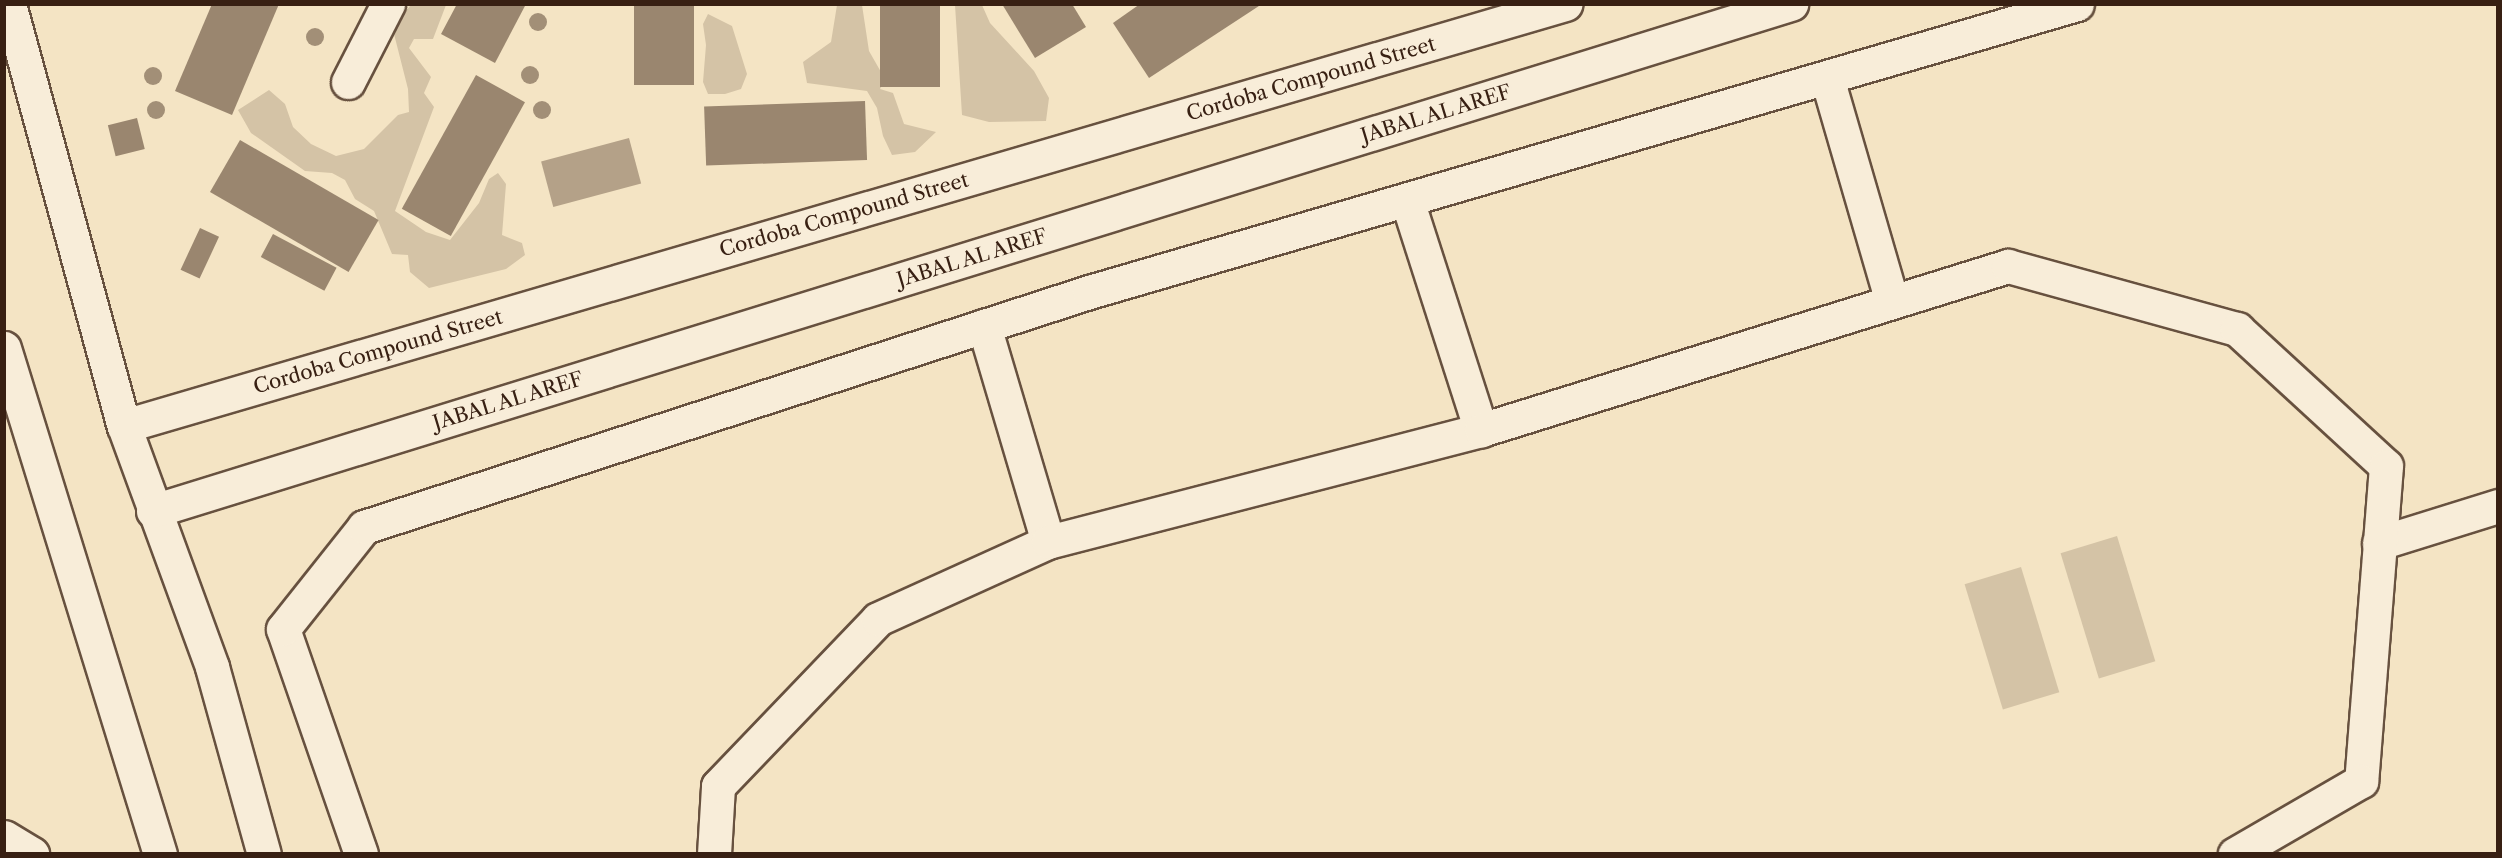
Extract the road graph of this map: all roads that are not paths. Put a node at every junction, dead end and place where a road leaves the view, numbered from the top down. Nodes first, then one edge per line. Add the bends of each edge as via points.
1 (9, 4) edge
2 (388, 4) edge
3 (1565, 4) edge
4 (1791, 4) edge
5 (2077, 4) edge
6 (1827, 78) junction
7 (348, 82) dead end
8 (1407, 200) junction
9 (1892, 302) junction
10 (984, 326) junction
11 (4, 348) edge
12 (124, 426) junction
13 (1481, 430) junction
14 (2498, 506) edge
15 (153, 511) junction
16 (1048, 542) junction
17 (2379, 543) junction
18 (4, 837) edge
19 (32, 854) edge
20 (160, 854) edge
21 (264, 854) edge
22 (362, 854) edge
23 (714, 854) edge
24 (2235, 854) edge

1 - 12 street
2 - 7 street
3 - 12 street, Cordoba Compound Street
4 - 15 street, JABAL AL AREF
5 - 6 street
6 - 8 street
6 - 9 street
8 - 10 street
8 - 13 street
9 - 13 street
9 - 17 street via 2008,266 2237,328 2386,466
10 - 16 street
10 - 22 street via 364,527 283,629
11 - 20 street
12 - 15 street
13 - 16 street
14 - 17 street
15 - 21 street via 212,667
16 - 23 street via 878,619 717,786
17 - 24 street via 2361,781
18 - 19 street

